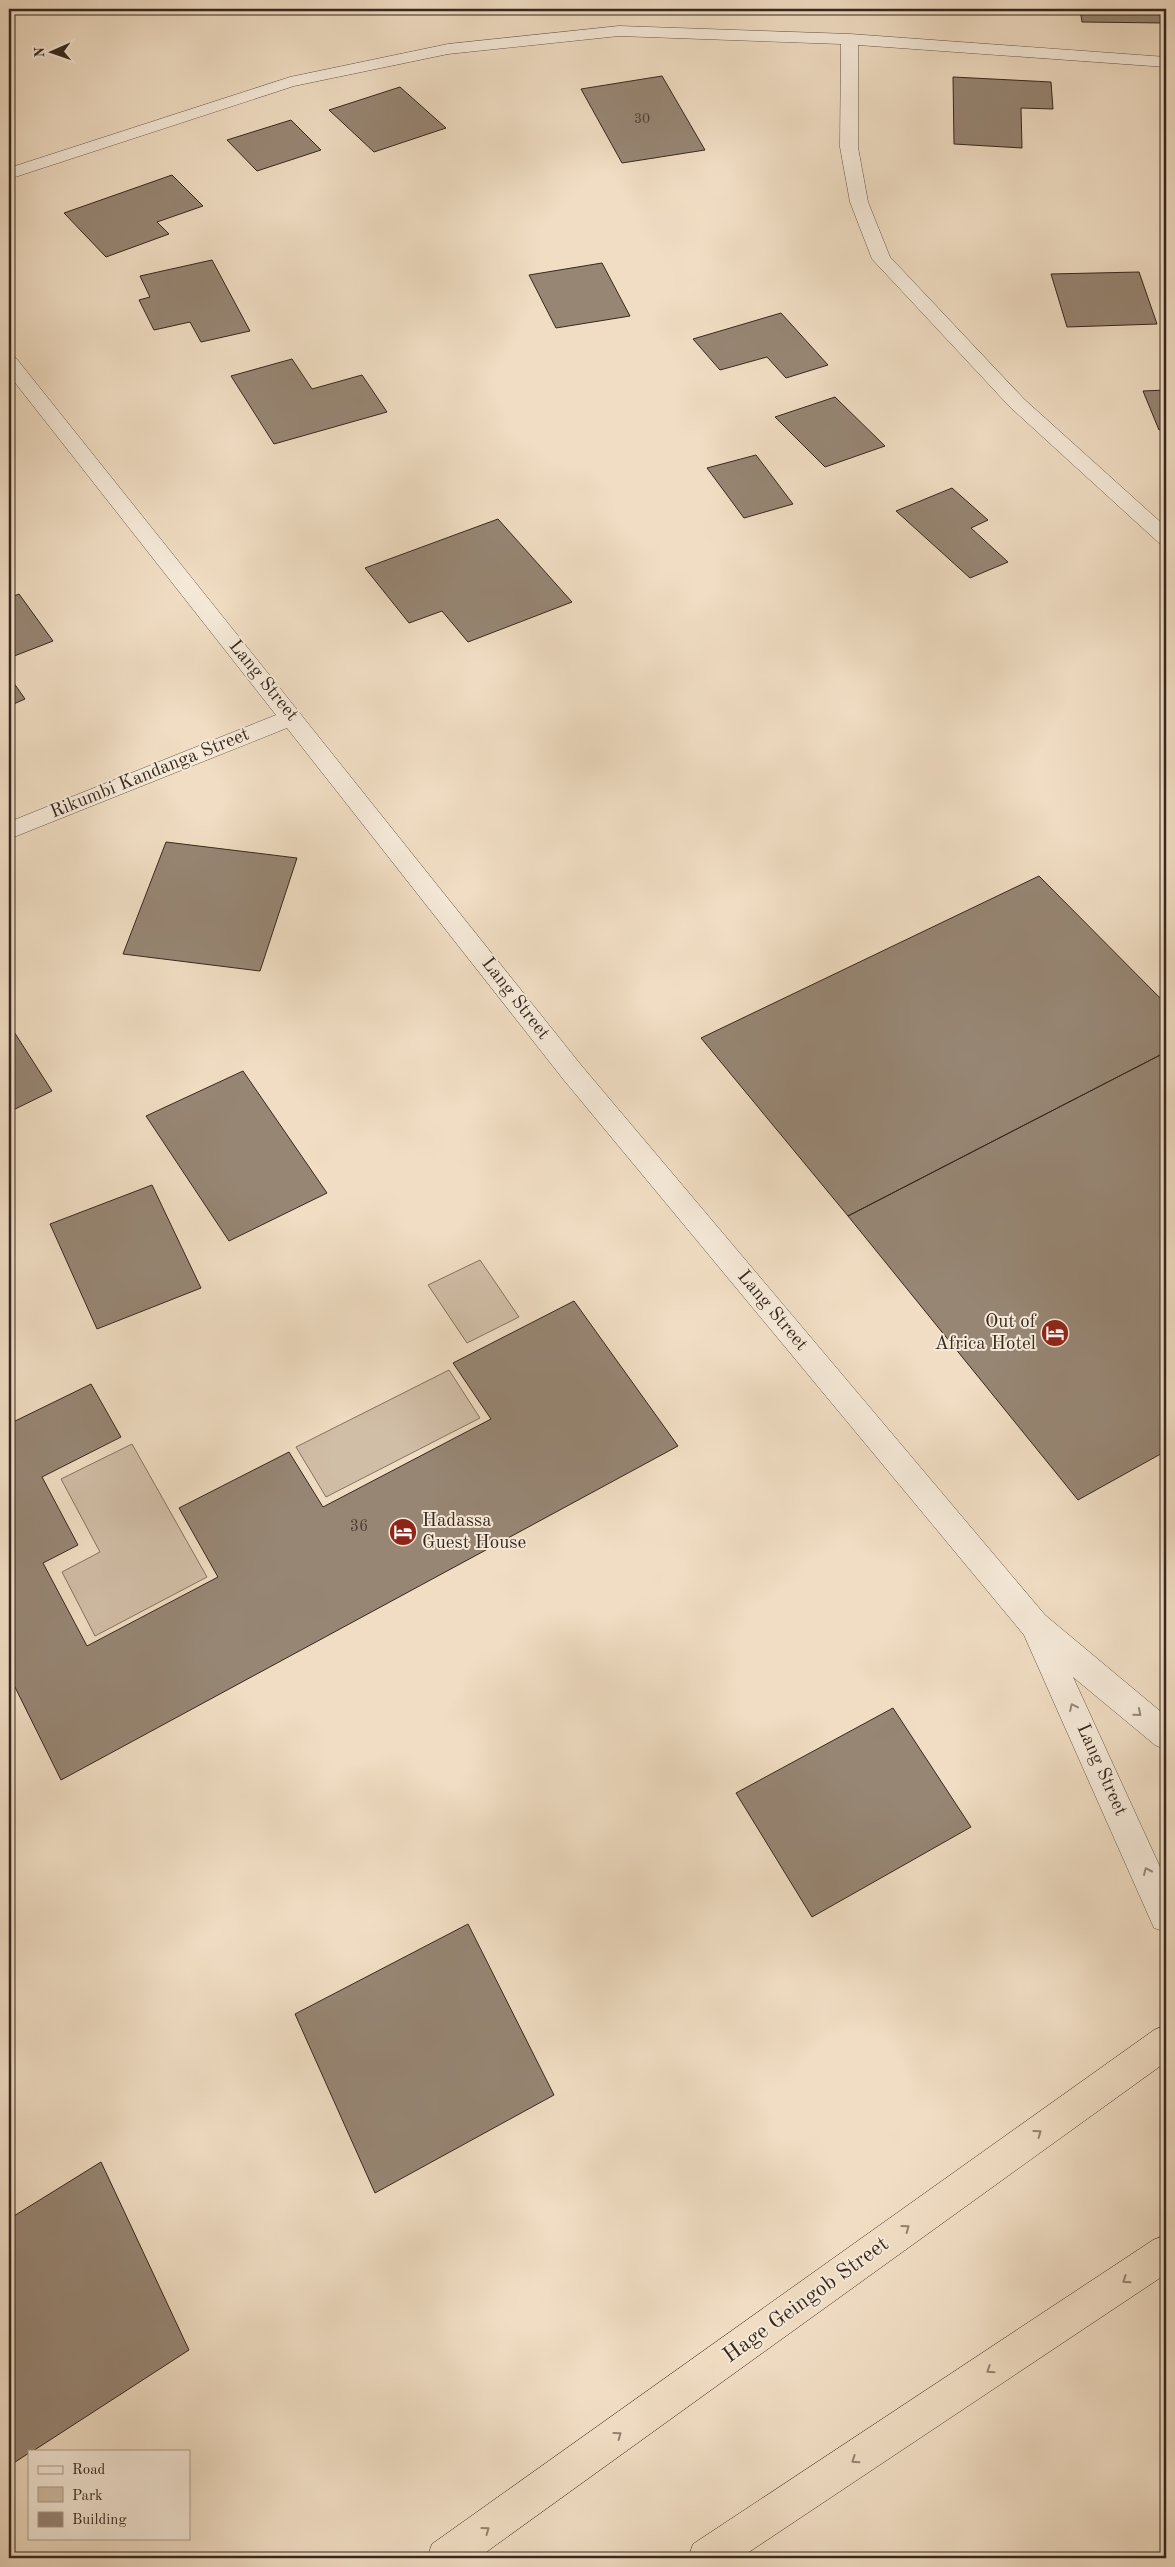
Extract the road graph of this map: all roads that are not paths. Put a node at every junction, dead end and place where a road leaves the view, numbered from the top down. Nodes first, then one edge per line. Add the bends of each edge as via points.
1 (850, 39) junction
2 (1166, 62) edge
3 (9, 174) edge
4 (9, 362) edge
5 (1166, 538) edge
6 (292, 717) junction
7 (9, 831) edge
8 (1034, 1624) junction
9 (1166, 1735) edge
10 (1166, 1916) edge
11 (1166, 2042) edge
12 (1166, 2253) edge
13 (446, 2558) edge
14 (707, 2558) edge

1 - 2 street
1 - 3 street via 619,31 448,49 290,82
1 - 5 street via 849,147 859,202 881,259 1017,403
4 - 6 street, Lang Street
6 - 7 street, Rikumbi Kandanga Street
6 - 8 street, Lang Street via 572,1072
8 -> 9 street, Lang Street
10 -> 8 street, Lang Street
13 -> 11 highway, Hage Geingob Street
12 -> 14 highway

